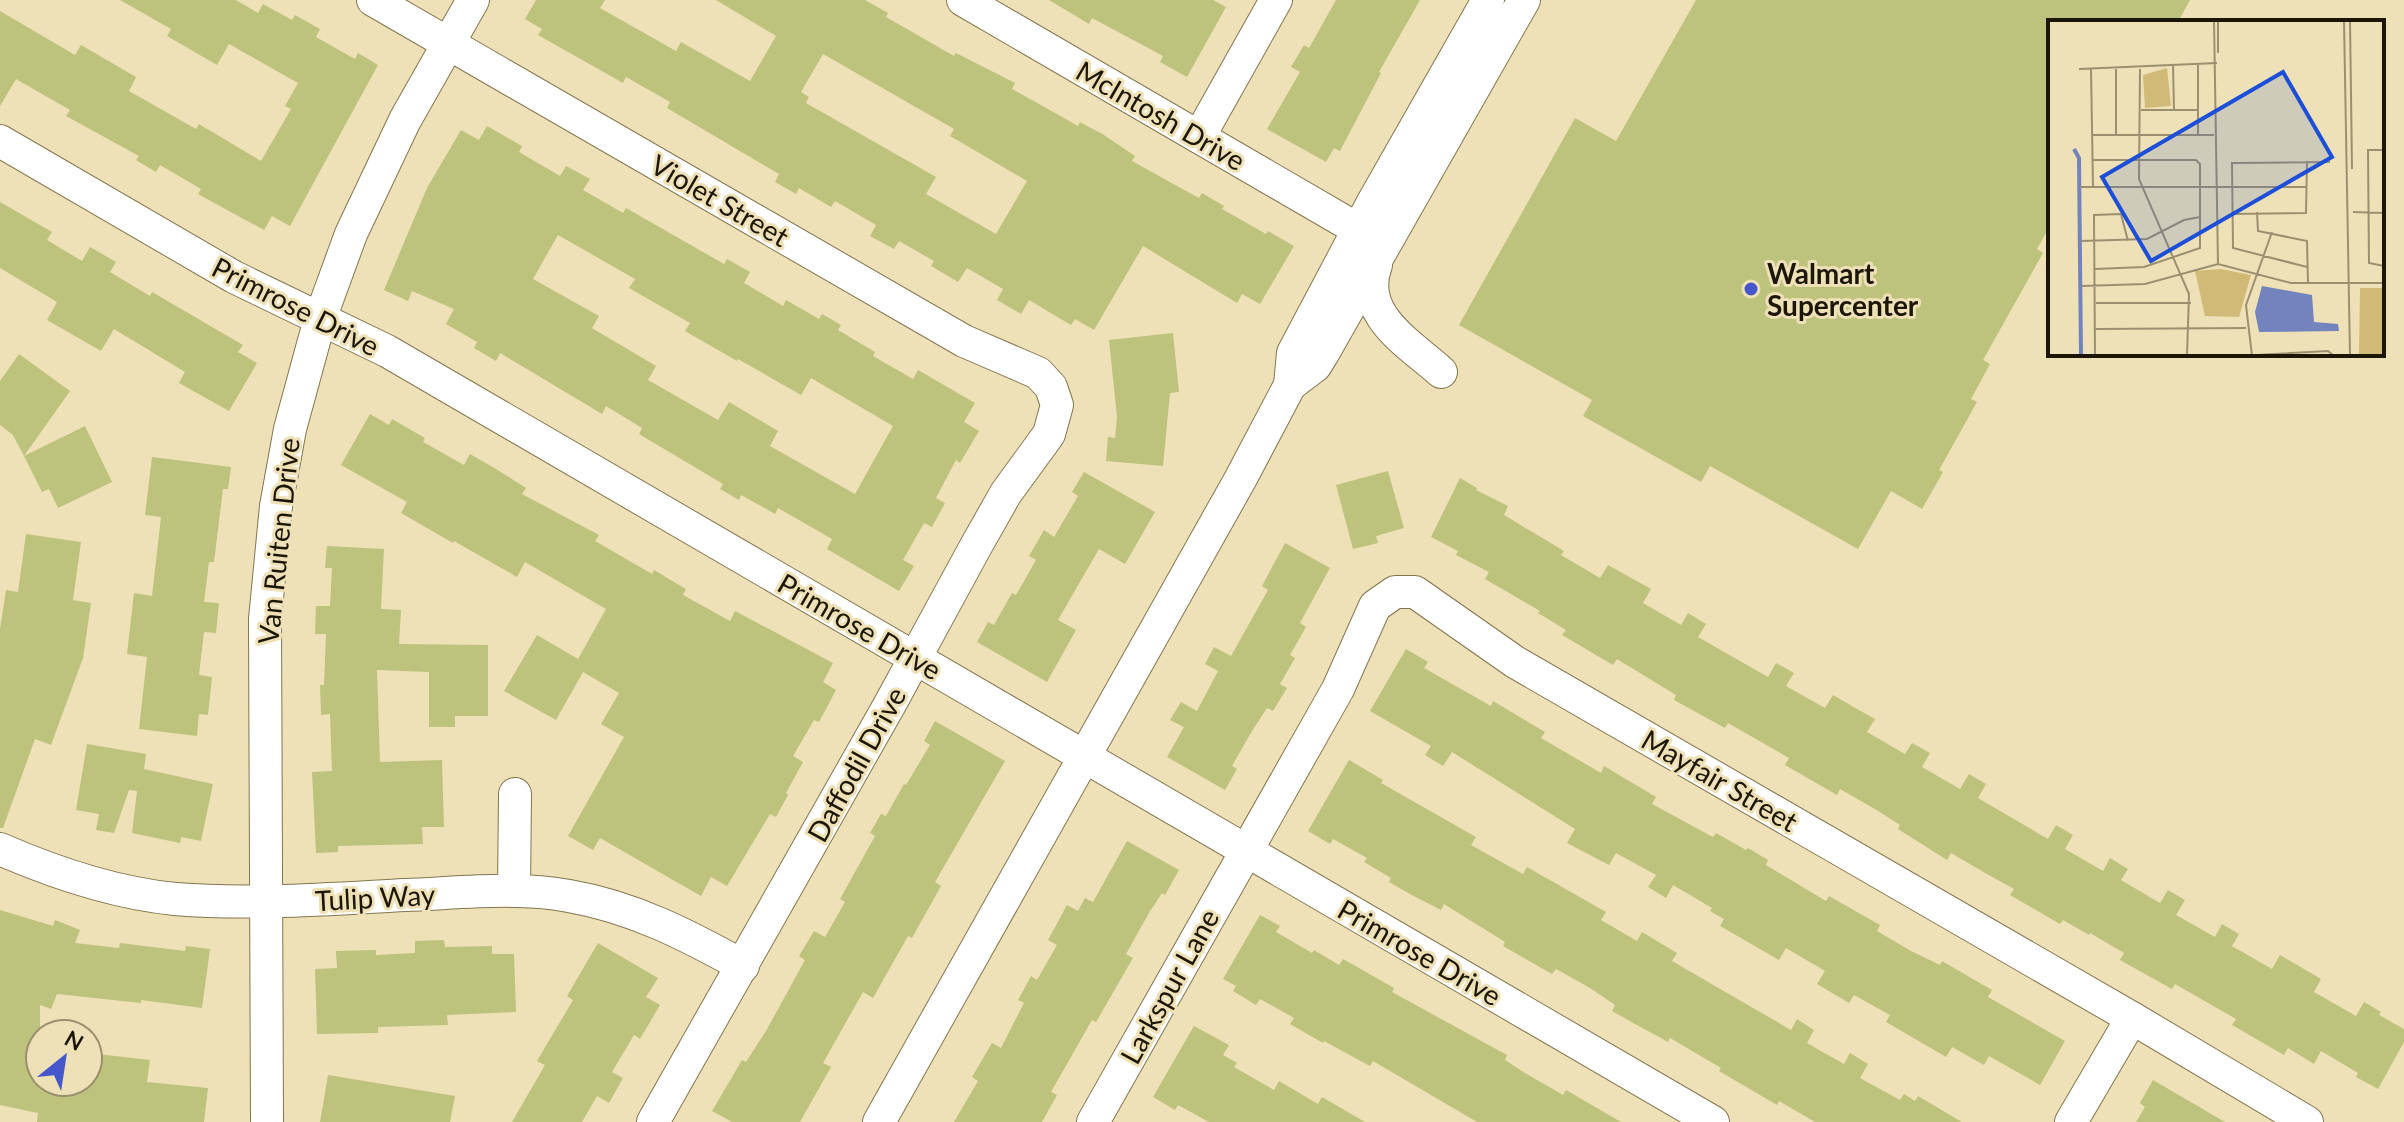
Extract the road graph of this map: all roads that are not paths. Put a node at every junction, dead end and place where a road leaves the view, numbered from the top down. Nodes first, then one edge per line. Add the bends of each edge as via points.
1 (373, 0) edge
2 (473, 0) edge
3 (963, 0) edge
4 (1276, 0) edge
5 (1488, 0) edge
6 (1524, 0) edge
7 (447, 43) junction
8 (1199, 137) junction
9 (0, 141) edge
10 (1370, 240) junction
11 (320, 319) junction
12 (1322, 355) junction
13 (1290, 385) junction
14 (1057, 405) joint
15 (916, 658) junction
16 (1085, 756) junction
17 (515, 794) dead end
18 (0, 849) edge
19 (1246, 851) junction
20 (514, 891) junction
21 (266, 902) junction
22 (743, 966) junction
23 (2132, 1018) junction
24 (267, 1122) edge
25 (653, 1122) edge
26 (879, 1122) edge
27 (1093, 1122) edge
28 (1713, 1122) edge
29 (2071, 1122) edge
30 (2307, 1122) edge

1 - 7 street, Violet Street
2 - 7 street, Van Ruiten Drive
3 - 8 street, McIntosh Drive
4 - 8 street
5 - 10 street
6 - 10 street
7 - 11 street, Van Ruiten Drive via 351,234
7 - 14 street, Violet Street via 964,341 1038,373 1051,387
8 - 10 street, McIntosh Drive
9 - 11 street, Primrose Drive via 234,277
10 - 12 street
10 - 12 street via 1375,306 1383,320 1441,372 1377,334 1357,330 1336,340
10 - 13 street via 1293,353
11 - 15 street, Primrose Drive via 387,351
11 - 21 street, Van Ruiten Drive via 290,429 265,619
12 - 13 street
13 - 16 street
14 - 15 street, Daffodil Drive via 1049,434 1006,493
15 - 16 street, Primrose Drive
15 - 22 street, Daffodil Drive
16 - 19 street, Primrose Drive
16 - 26 street
17 - 20 street
18 - 21 street, Tulip Way via 91,883 173,899
19 - 23 street, Mayfair Street via 1338,689 1375,606 1395,592 1415,592 1515,662
19 - 27 street, Larkspur Lane
19 - 28 street, Primrose Drive
20 - 21 street, Tulip Way
20 - 22 street, Tulip Way via 567,895 612,906 660,922
21 - 24 street, Van Ruiten Drive
22 - 25 street, Daffodil Drive
23 - 29 street
23 - 30 street, Mayfair Street

